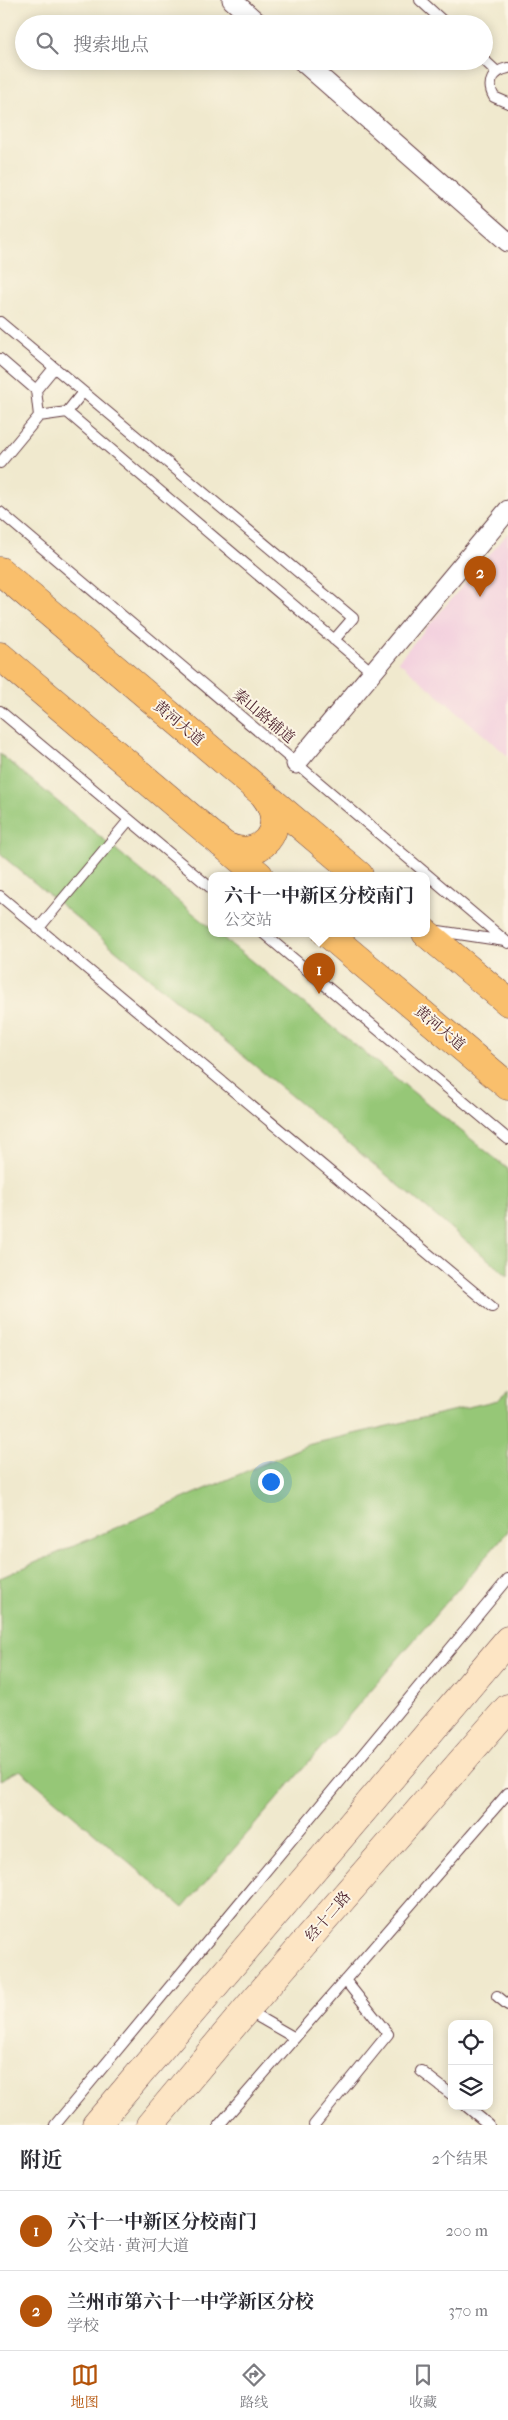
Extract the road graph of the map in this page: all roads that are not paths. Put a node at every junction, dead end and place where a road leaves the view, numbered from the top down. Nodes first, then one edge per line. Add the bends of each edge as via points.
1 (232, 0) edge
2 (420, 0) edge
3 (249, 15) edge
4 (436, 15) edge
5 (493, 68) edge
6 (508, 68) edge
7 (312, 70) edge
8 (497, 72) junction
9 (508, 103) edge
10 (508, 242) edge
11 (0, 322) edge
12 (0, 359) edge
13 (54, 368) junction
14 (36, 390) junction
15 (83, 392) junction
16 (67, 412) junction
17 (39, 416) junction
18 (0, 463) edge
19 (508, 510) edge
20 (0, 512) edge
21 (0, 571) edge
22 (334, 640) junction
23 (0, 656) edge
24 (372, 672) junction
25 (0, 711) edge
26 (296, 764) junction
27 (264, 795) junction
28 (129, 820) junction
29 (221, 843) junction
30 (255, 872) edge
31 (355, 872) edge
32 (425, 872) edge
33 (430, 876) edge
34 (208, 886) edge
35 (0, 896) edge
36 (38, 929) junction
37 (430, 930) edge
38 (430, 936) edge
39 (268, 937) edge
40 (332, 937) edge
41 (507, 941) edge
42 (508, 1002) edge
43 (508, 1086) edge
44 (508, 1139) edge
45 (492, 1307) dead end
46 (508, 1579) edge
47 (508, 1640) edge
48 (508, 1708) edge
49 (508, 1793) edge
50 (345, 1980) junction
51 (497, 1996) dead end
52 (508, 2005) edge
53 (246, 2010) junction
54 (295, 2038) junction
55 (421, 2071) dead end
56 (448, 2092) edge
57 (471, 2110) edge
58 (55, 2125) edge
59 (96, 2125) edge
60 (150, 2125) edge
61 (219, 2125) edge
62 (314, 2125) edge
63 (489, 2125) edge

1 - 3 street
2 - 4 lane
5 - 8 lane
6 - 8 lane
7 - 10 street
8 - 9 lane via 490,81 491,92 498,100
11 - 13 lane
12 - 14 lane
13 - 14 lane
13 - 15 lane
14 - 17 lane
15 - 16 lane
15 - 22 lane via 352,618
16 - 17 lane
16 - 22 lane
17 - 18 lane
19 - 24 street
20 - 26 lane, 秦山路辅道
21 - 27 main road, 黄河大道
22 - 24 lane
23 - 29 main road
24 - 26 street
25 - 28 lane
26 - 32 lane, 秦山路辅道
27 - 29 main road via 271,804 274,820 270,836 263,844 242,852
27 - 31 main road, 黄河大道
28 - 34 lane
28 - 36 lane
29 - 30 main road
33 - 41 lane, 秦山路辅道
35 - 36 lane
36 - 45 lane
37 - 41 lane
38 - 42 main road
39 - 44 lane
40 - 43 main road, 黄河大道
46 - 58 lane
47 - 59 main road
48 - 53 main road, 经十二路
49 - 50 lane
50 - 54 lane
50 - 62 lane via 388,2034
51 - 52 lane
53 - 54 lane
53 - 60 main road, 经十二路
54 - 61 lane
55 - 56 lane
57 - 63 lane

